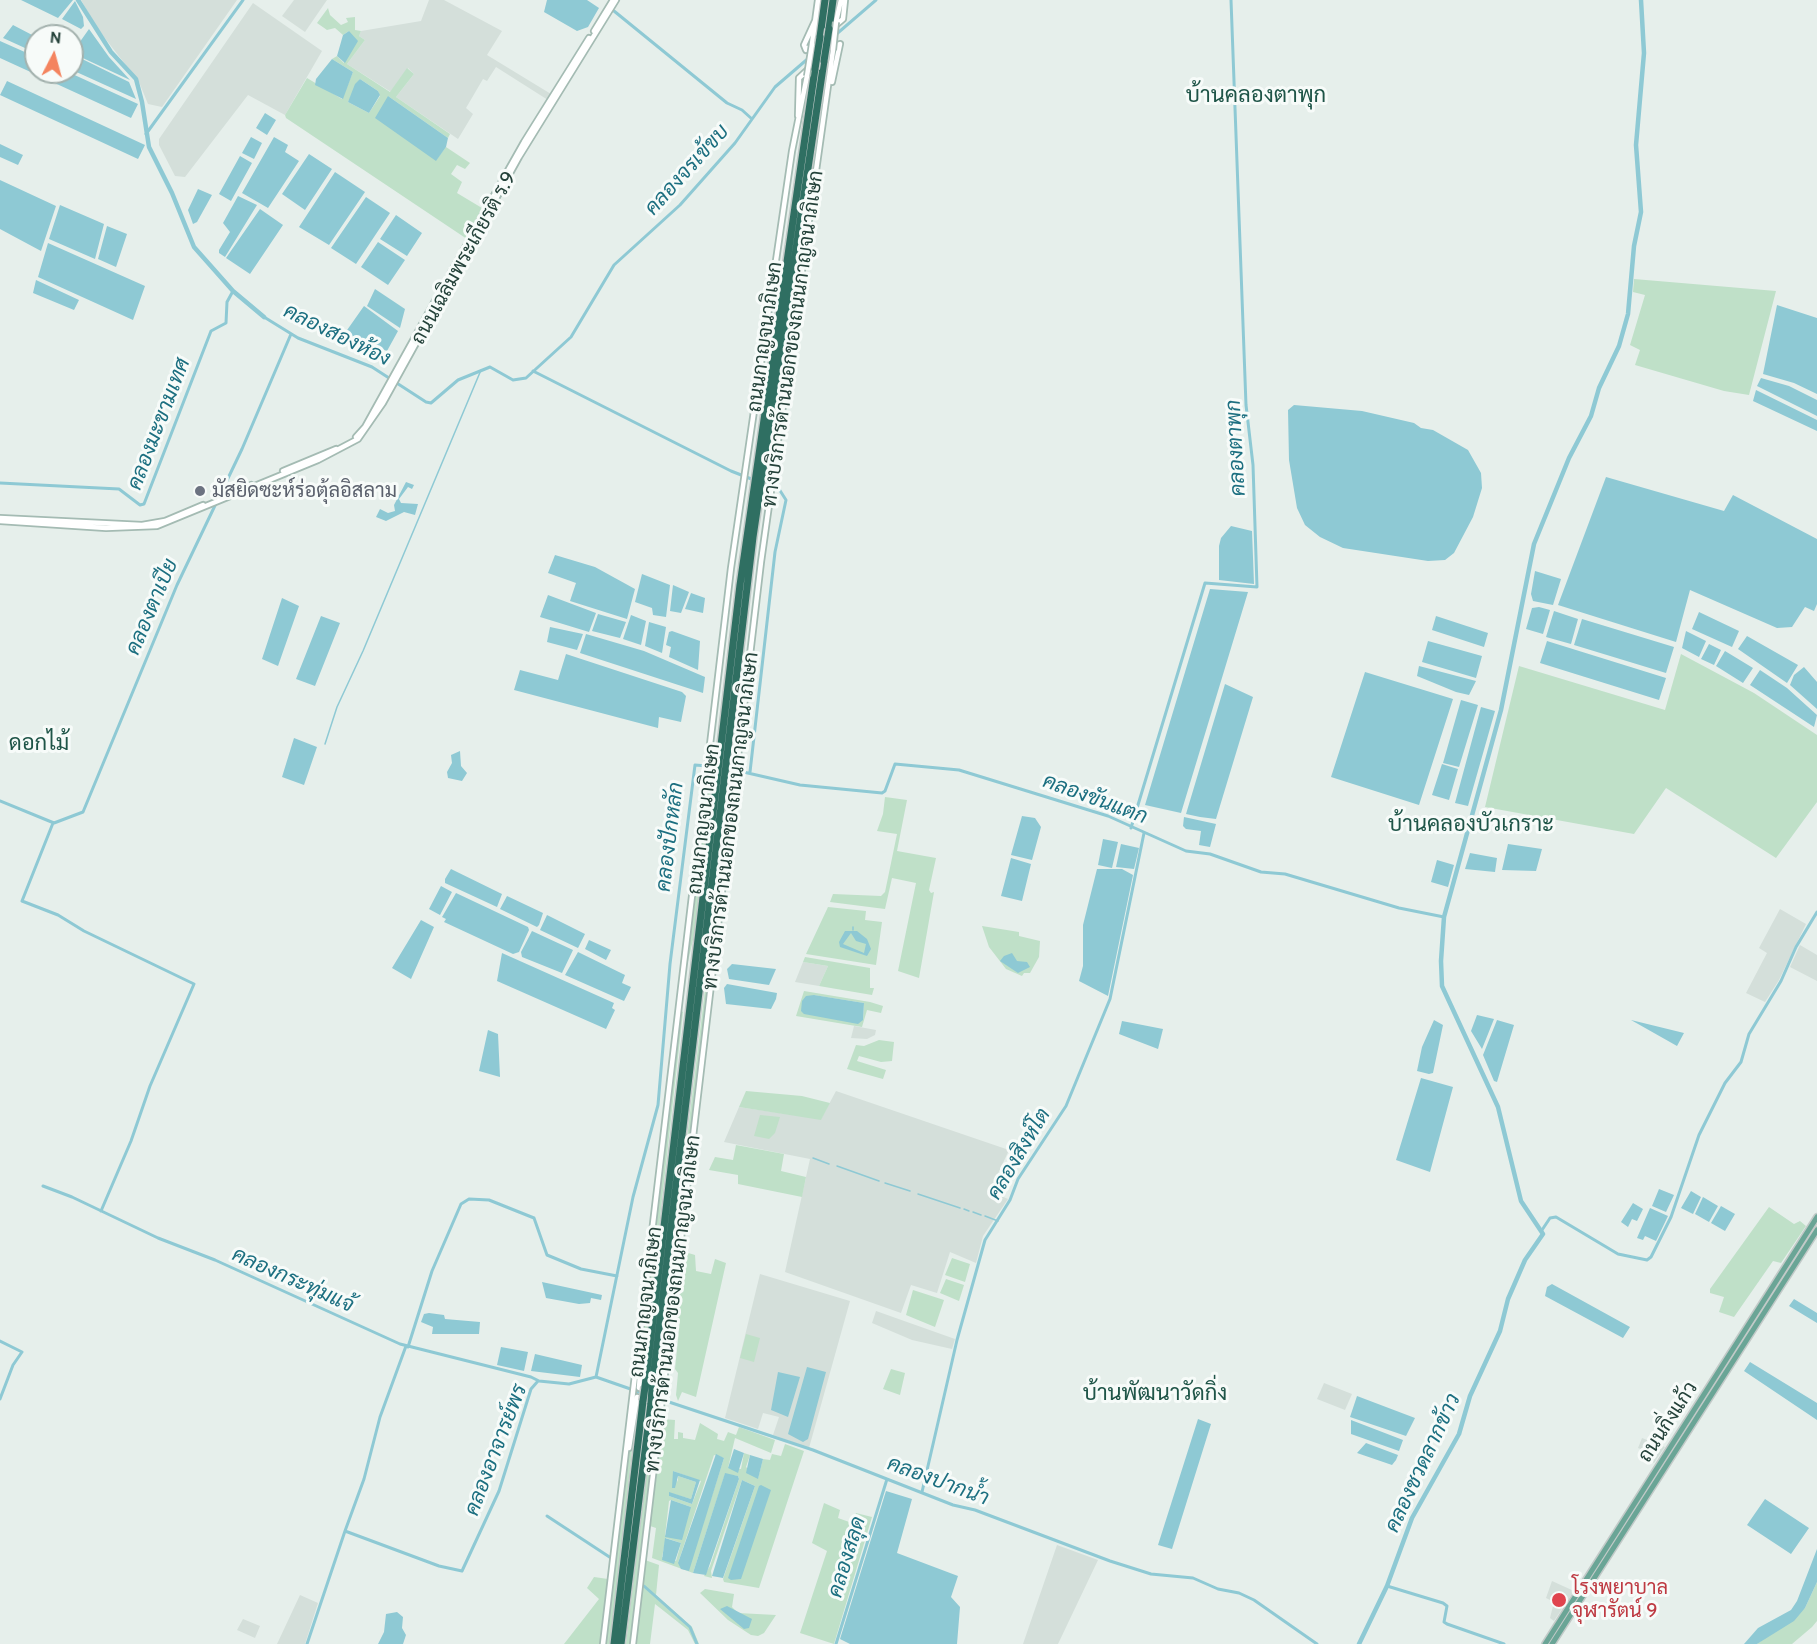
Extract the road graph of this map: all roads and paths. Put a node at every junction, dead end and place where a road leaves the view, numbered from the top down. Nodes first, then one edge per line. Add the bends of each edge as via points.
1 (615, 0) edge
2 (818, 0) edge
3 (825, 0) edge
4 (833, 0) edge
5 (843, 0) edge
6 (815, 21) junction
7 (827, 104) junction
8 (798, 119) junction
9 (758, 475) junction
10 (0, 519) edge
11 (722, 776) junction
12 (682, 1082) junction
13 (672, 1115) dead end
14 (1817, 1217) edge
15 (1817, 1230) edge
16 (637, 1360) junction
17 (666, 1361) junction
18 (649, 1388) junction
19 (647, 1402) junction
20 (655, 1451) junction
21 (625, 1467) junction
22 (1618, 1534) junction
23 (603, 1644) edge
24 (614, 1644) edge
25 (621, 1644) edge
26 (633, 1644) edge
27 (1545, 1644) edge
28 (1552, 1644) edge

1 - 10 main road, ถนนเฉลิมพระเกียรติ ร.9 via 525,142 385,394 365,427 349,444 157,523 108,526
2 - 6 main road
3 - 9 highway, ถนนกาญจนาภิเษก, bridge
4 - 9 highway, ถนนกาญจนาภิเษก, bridge
5 - 6 main road via 843,19 804,49 809,28
5 - 7 main road, ทางบริการด้านนอกของถนนกาญจนาภิเษก, bridge via 836,22
6 - 8 main road, bridge
7 - 8 main road via 838,43 799,78
7 - 17 main road, ทางบริการด้านนอกของถนนกาญจนาภิเษก via 770,493
8 - 16 main road via 731,568
9 - 11 highway, ถนนกาญจนาภิเษก
11 - 12 highway, ถนนกาญจนาภิเษก
11 - 18 highway, ถนนกาญจนาภิเษก
12 - 13 highway
12 - 18 highway, ถนนกาญจนาภิเษก
14 - 22 main road, ถนนกิ่งแก้ว
15 - 22 main road, ถนนกิ่งแก้ว
16 - 17 main road via 641,1364 639,1388 656,1394
16 - 21 main road
17 - 20 main road, ทางบริการด้านนอกของถนนกาญจนาภิเษก
18 - 19 highway, ถนนกาญจนาภิเษก, bridge
19 - 24 highway, ถนนกาญจนาภิเษก
19 - 25 highway, ถนนกาญจนาภิเษก
20 - 21 main road via 658,1403 639,1396
20 - 26 main road, ทางบริการด้านนอกของถนนกาญจนาภิเษก
21 - 23 main road
22 - 27 main road, ถนนกิ่งแก้ว
22 - 28 main road, ถนนกิ่งแก้ว

